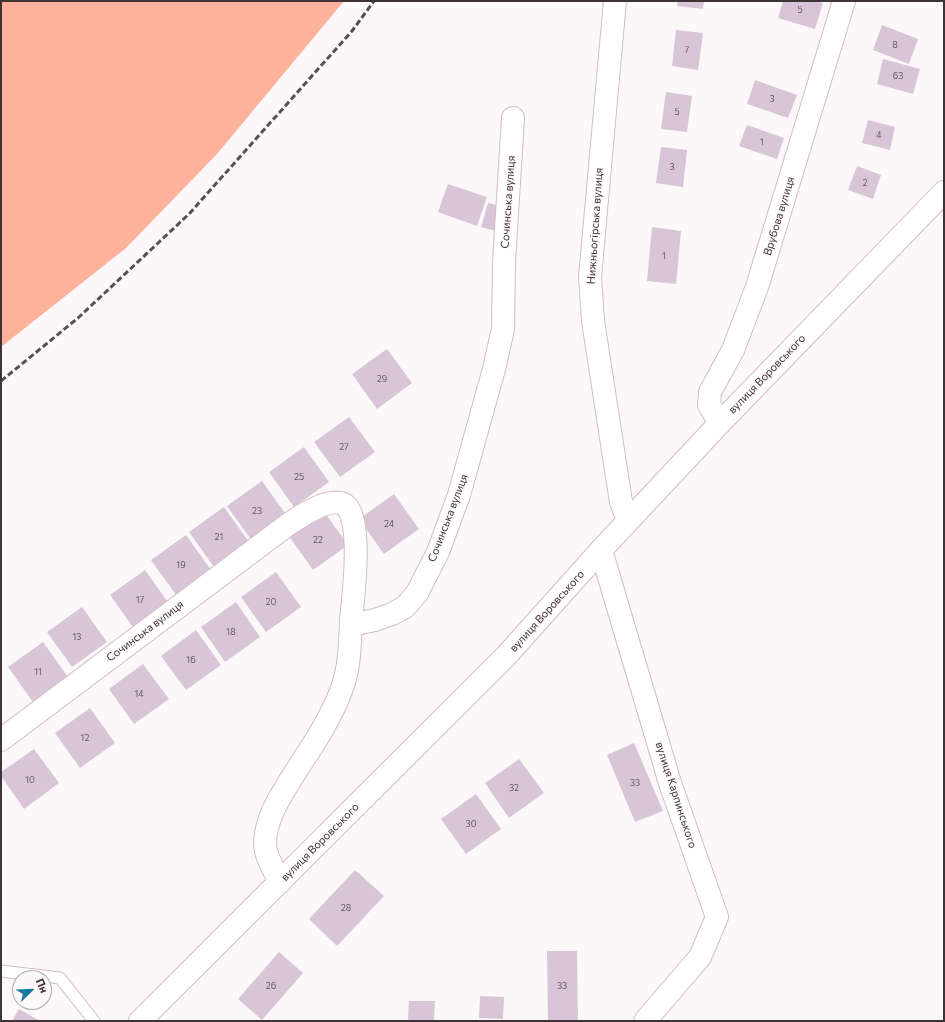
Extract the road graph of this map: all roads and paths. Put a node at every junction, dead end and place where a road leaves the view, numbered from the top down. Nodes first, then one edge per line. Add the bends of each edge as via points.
1 (615, 1) edge
2 (844, 1) edge
3 (513, 118) dead end
4 (944, 192) edge
5 (720, 423) junction
6 (628, 520) junction
7 (600, 550) junction
8 (351, 619) junction
9 (1, 740) edge
10 (280, 882) junction
11 (1, 971) edge
12 (94, 1021) edge
13 (140, 1021) edge
14 (646, 1021) edge

1 - 6 street, Нижньогірська вулиця via 590,277 593,321 621,502
2 - 5 street, Врубова вулиця via 757,287 733,350 710,392 709,405
3 - 8 street, Сочинська вулиця via 504,262 503,329 459,495 438,552 417,593 405,607 375,620 360,623
4 - 5 street, вулиця Воровського
5 - 6 street, вулиця Воровського
6 - 7 street, вулиця Воровського
7 - 10 street, вулиця Воровського via 506,656
7 - 14 street, вулиця Карпинського via 670,783 717,917 700,957
8 - 9 street, Сочинська вулиця via 355,571 353,517 348,507 334,502 309,511 286,526
8 - 10 street via 349,659 341,691 267,824 265,844
10 - 13 street, вулиця Воровського
11 - 12 lane via 60,978

